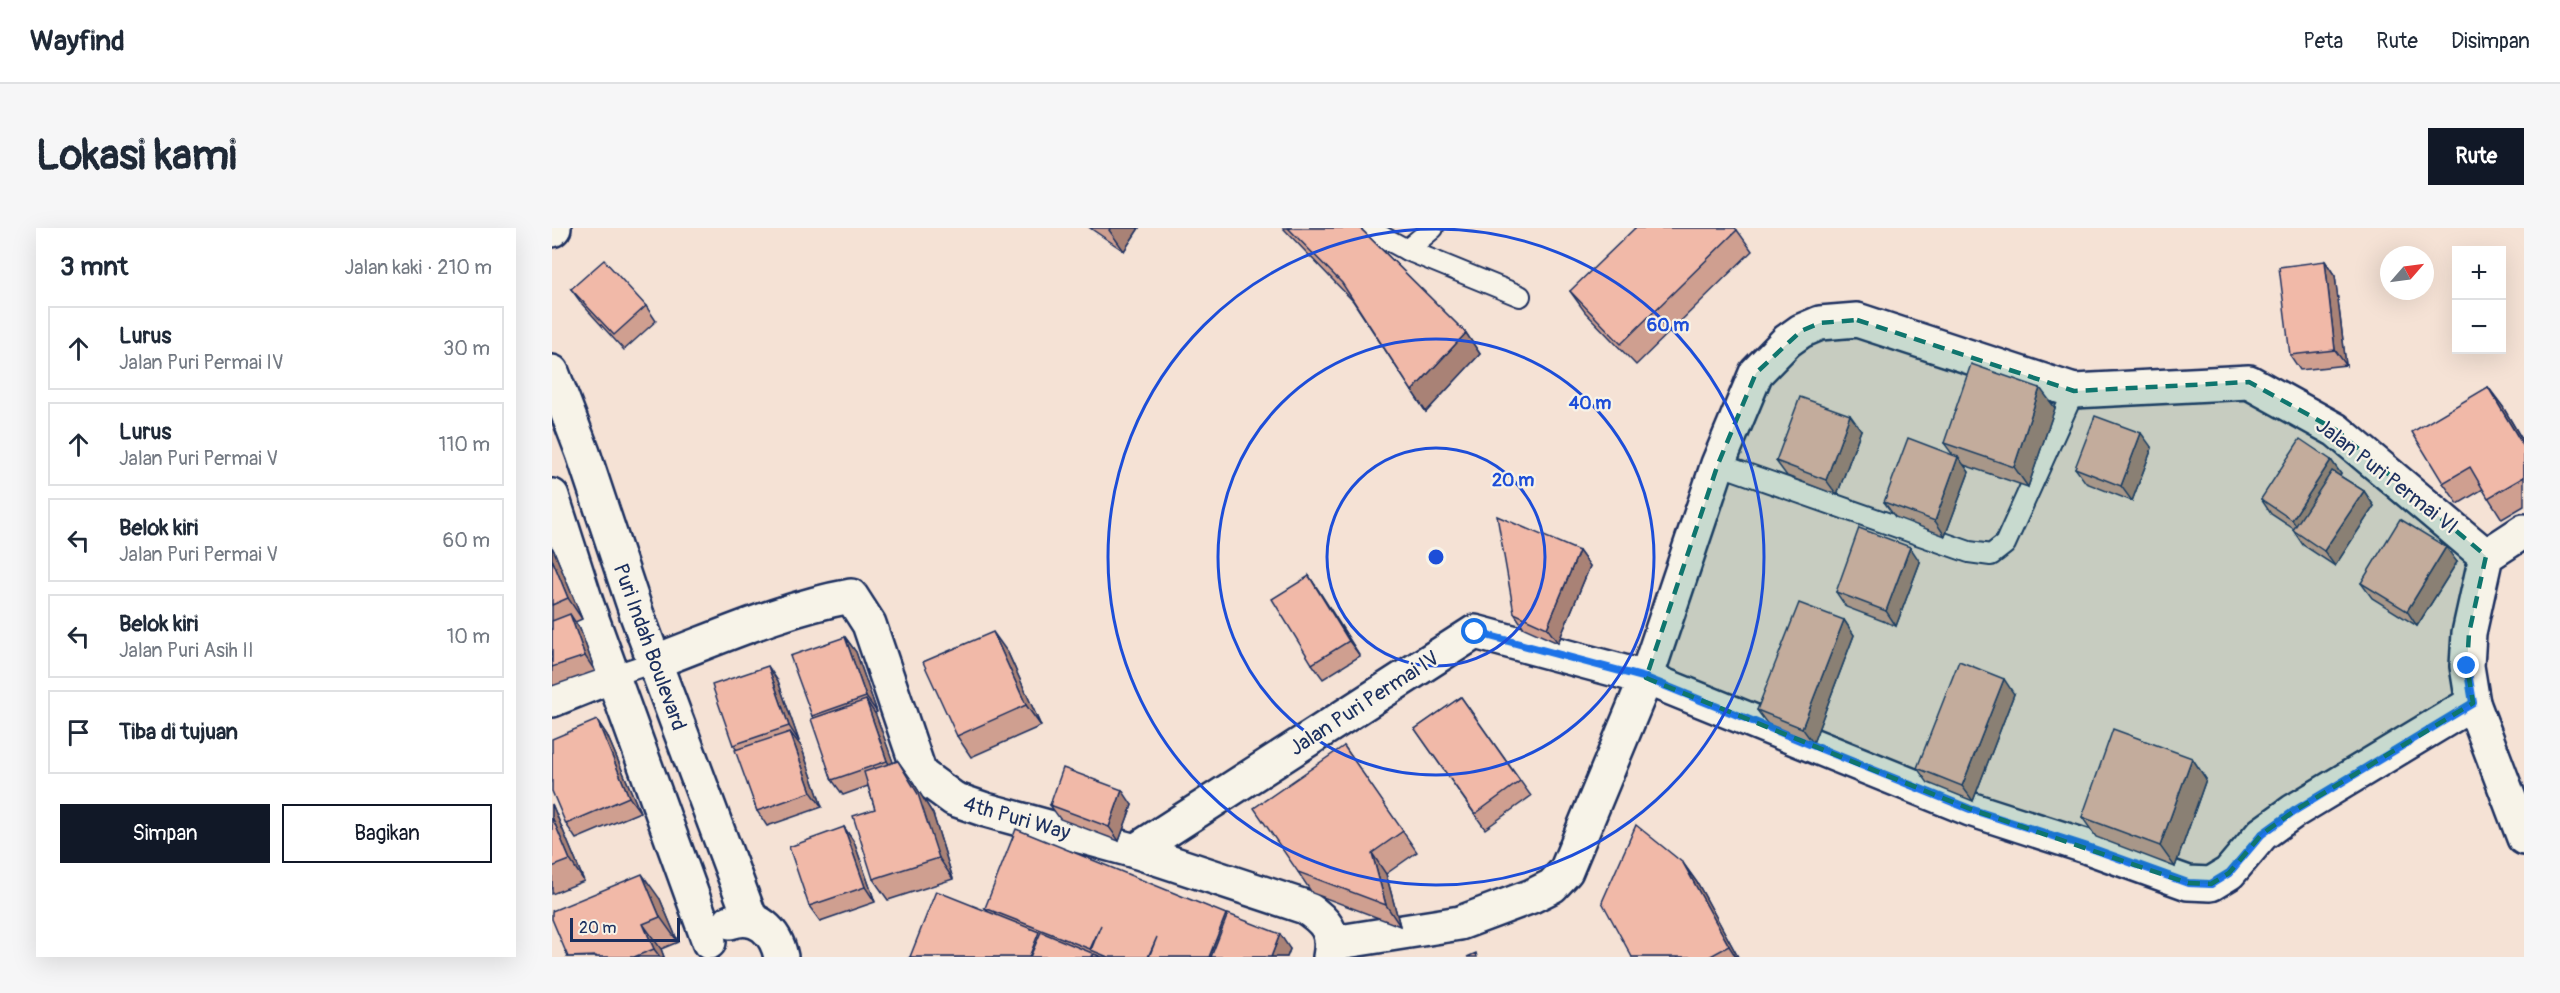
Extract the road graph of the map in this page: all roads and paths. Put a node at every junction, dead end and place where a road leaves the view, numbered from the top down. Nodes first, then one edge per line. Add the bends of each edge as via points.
1 (1372, 228) edge
2 (1433, 228) edge
3 (1407, 250) junction
4 (1520, 296) dead end
5 (552, 372) edge
6 (2074, 391) junction
7 (1718, 464) junction
8 (589, 472) junction
9 (552, 484) edge
10 (552, 496) edge
11 (2524, 531) edge
12 (2486, 556) junction
13 (654, 662) junction
14 (612, 676) junction
15 (1646, 678) junction
16 (552, 700) edge
17 (2473, 703) junction
18 (2524, 838) edge
19 (1135, 851) junction
20 (751, 920) junction
21 (708, 950) edge
22 (1331, 950) edge
23 (781, 957) edge

1 - 3 lane
2 - 3 lane
3 - 4 lane
5 - 8 street, Puri Indah Boulevard
6 - 7 street via 1857,320 1820,323 1786,341 1756,373
6 - 7 lane via 2005,544 1990,555 1969,552
6 - 12 street, Jalan Puri Permai VI via 2249,382 2336,430
7 - 15 street
8 - 9 street
8 - 13 street, Puri Indah Boulevard
10 - 14 street, Puri Indah Boulevard
11 - 12 street
12 - 17 street via 2469,633 2467,666
13 - 14 lane
13 - 19 street, 4th Puri Way via 779,616 851,596 869,624 921,774 954,799
13 - 20 street, Puri Indah Boulevard
14 - 16 street
14 - 21 street, Puri Indah Boulevard
15 - 17 street, Jalan Puri Permai IV via 1970,809 2188,883 2211,884 2229,873 2262,834 2294,811
15 - 19 street, Jalan Puri Permai IV via 1475,632
15 - 22 street via 1566,871 1552,886 1460,923
17 - 18 street
19 - 22 street, 4th Puri Way via 1305,907 1325,921
20 - 21 street via 726,924 716,932
20 - 23 street via 767,927 778,941

